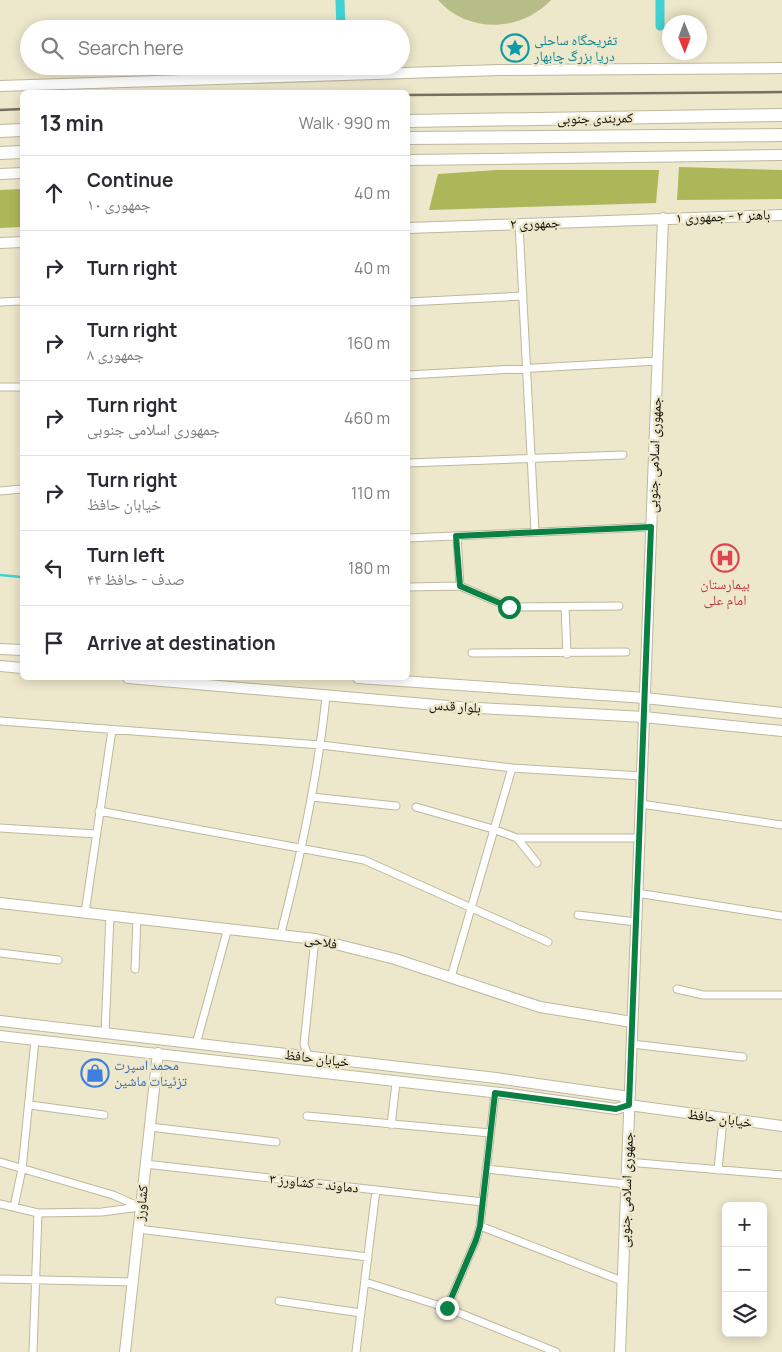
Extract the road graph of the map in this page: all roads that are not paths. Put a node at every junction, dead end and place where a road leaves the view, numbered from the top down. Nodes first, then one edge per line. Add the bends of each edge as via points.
1 (782, 68) edge
2 (410, 73) edge
3 (344, 75) edge
4 (0, 86) edge
5 (782, 115) edge
6 (410, 121) edge
7 (20, 130) edge
8 (0, 131) edge
9 (782, 135) edge
10 (410, 138) edge
11 (20, 152) edge
12 (0, 153) edge
13 (782, 155) edge
14 (410, 160) edge
15 (20, 173) edge
16 (0, 174) edge
17 (782, 215) edge
18 (663, 218) junction
19 (519, 224) junction
20 (410, 228) edge
21 (20, 242) edge
22 (0, 243) edge
23 (523, 296) junction
24 (20, 301) edge
25 (0, 302) edge
26 (410, 302) edge
27 (658, 361) junction
28 (527, 368) junction
29 (410, 375) edge
30 (0, 387) edge
31 (20, 387) edge
32 (623, 455) dead end
33 (531, 458) junction
34 (410, 463) edge
35 (20, 489) edge
36 (0, 490) edge
37 (651, 527) junction
38 (535, 532) junction
39 (456, 536) junction
40 (410, 538) edge
41 (460, 586) junction
42 (410, 587) edge
43 (619, 606) dead end
44 (565, 607) junction
45 (0, 649) edge
46 (20, 650) edge
47 (626, 652) dead end
48 (472, 653) dead end
49 (567, 654) junction
50 (0, 666) edge
51 (20, 668) edge
52 (172, 680) edge
53 (387, 680) edge
54 (216, 682) edge
55 (326, 696) junction
56 (645, 698) junction
57 (759, 710) junction
58 (782, 713) edge
59 (644, 717) junction
60 (0, 721) edge
61 (756, 728) junction
62 (112, 730) junction
63 (782, 731) edge
64 (321, 745) junction
65 (512, 768) junction
66 (642, 776) junction
67 (312, 797) junction
68 (641, 804) junction
69 (396, 806) dead end
70 (416, 807) dead end
71 (99, 811) junction
72 (782, 826) edge
73 (0, 828) edge
74 (493, 829) junction
75 (96, 834) junction
76 (517, 838) junction
77 (639, 838) junction
78 (303, 848) junction
79 (537, 863) dead end
80 (637, 893) junction
81 (0, 903) edge
82 (471, 908) junction
83 (85, 913) junction
84 (110, 915) junction
85 (578, 915) dead end
86 (782, 916) edge
87 (136, 918) junction
88 (636, 922) junction
89 (228, 928) junction
90 (281, 934) junction
91 (315, 939) junction
92 (548, 942) dead end
93 (0, 953) edge
94 (58, 960) dead end
95 (135, 969) dead end
96 (451, 977) junction
97 (677, 989) dead end
98 (782, 995) edge
99 (0, 1021) edge
100 (632, 1022) junction
101 (70, 1029) junction
102 (105, 1033) junction
103 (0, 1036) edge
104 (35, 1040) junction
105 (68, 1043) junction
106 (196, 1044) junction
107 (632, 1044) junction
108 (261, 1051) junction
109 (158, 1053) junction
110 (308, 1056) junction
111 (743, 1057) dead end
112 (259, 1066) junction
113 (396, 1083) junction
114 (495, 1093) junction
115 (629, 1105) junction
116 (30, 1106) junction
117 (104, 1115) dead end
118 (307, 1116) dead end
119 (723, 1119) junction
120 (391, 1125) junction
121 (782, 1126) edge
122 (150, 1127) junction
123 (490, 1134) junction
124 (276, 1142) dead end
125 (0, 1162) edge
126 (627, 1162) junction
127 (146, 1164) junction
128 (22, 1169) junction
129 (486, 1169) junction
130 (718, 1170) junction
131 (782, 1175) edge
132 (626, 1184) junction
133 (376, 1190) junction
134 (483, 1202) junction
135 (0, 1204) edge
136 (14, 1207) junction
137 (140, 1207) junction
138 (38, 1213) junction
139 (480, 1226) junction
140 (138, 1229) junction
141 (368, 1257) junction
142 (0, 1279) edge
143 (36, 1280) junction
144 (622, 1281) junction
145 (133, 1282) junction
146 (365, 1282) junction
147 (278, 1301) dead end
148 (447, 1308) junction
149 (361, 1313) junction
150 (33, 1352) edge
151 (125, 1352) edge
152 (357, 1352) edge
153 (556, 1352) edge
154 (620, 1352) edge

1 - 2 main road
3 - 4 main road
5 - 6 highway, کمربندی جنوبی
7 - 8 highway
9 - 10 highway, کمربندی جنوبی
11 - 12 highway
13 - 14 main road
15 - 16 main road
17 - 18 main road, باهنر ۲ - جمهوری ۱
18 - 19 main road, جمهوری ۲
18 - 27 main road, جمهوری اسلامی جنوبی
19 - 20 main road, جمهوری ۲
19 - 23 street
21 - 22 main road
23 - 26 street
23 - 28 street
24 - 25 street
27 - 28 street
27 - 37 main road, جمهوری اسلامی جنوبی
28 - 29 street
28 - 33 street
30 - 31 street
32 - 33 street
33 - 34 street
33 - 38 street
35 - 36 street
37 - 38 street
37 - 56 main road, جمهوری اسلامی جنوبی
38 - 39 street
39 - 40 street
39 - 41 street
41 - 42 street
41 - 44 street via 509,607
43 - 44 street
44 - 49 street
45 - 46 main road
47 - 49 street
48 - 49 street
50 - 51 main road
52 - 54 main road, بلوار قدس
53 - 56 main road, بلوار قدس
54 - 55 main road, بلوار قدس
55 - 59 main road, بلوار قدس
55 - 64 street
56 - 57 main road, بلوار قدس
56 - 59 main road, جمهوری اسلامی جنوبی
57 - 58 main road, بلوار قدس
57 - 61 main road
59 - 61 main road, بلوار قدس
59 - 66 main road, جمهوری اسلامی جنوبی
60 - 62 street
61 - 63 main road, بلوار قدس
62 - 64 street
62 - 71 street
64 - 65 street
64 - 67 street
65 - 66 street
65 - 74 street
66 - 68 main road, جمهوری اسلامی جنوبی
67 - 69 street
67 - 78 street
68 - 72 street
68 - 77 main road, جمهوری اسلامی جنوبی
70 - 74 street
71 - 75 street
71 - 78 street
73 - 75 street
74 - 76 street
74 - 82 street
75 - 83 street
76 - 77 street
76 - 79 street
77 - 80 main road, جمهوری اسلامی جنوبی
78 - 82 street via 364,860
78 - 90 street
80 - 86 street
80 - 88 main road, جمهوری اسلامی جنوبی
81 - 83 main road, فلاحی
82 - 92 street
82 - 96 street
83 - 84 main road, فلاحی
84 - 87 main road, فلاحی
84 - 102 street
85 - 88 street
87 - 89 main road, فلاحی
87 - 95 street
88 - 100 main road, جمهوری اسلامی جنوبی
89 - 90 main road, فلاحی
89 - 106 street
90 - 91 main road, فلاحی
91 - 96 main road, فلاحی via 357,948
91 - 110 street via 304,1044
93 - 94 street
96 - 100 main road, فلاحی via 540,1007
97 - 98 street via 703,995
99 - 101 main road, خیابان حافظ
100 - 107 main road, جمهوری اسلامی جنوبی
101 - 102 main road, خیابان حافظ
101 - 105 main road
102 - 106 main road, خیابان حافظ
103 - 104 main road, خیابان حافظ
104 - 105 main road, خیابان حافظ
104 - 116 street
105 - 109 main road, خیابان حافظ
106 - 108 main road, خیابان حافظ
107 - 111 street
107 - 115 main road, جمهوری اسلامی جنوبی
108 - 110 main road, خیابان حافظ
108 - 112 main road
109 - 112 main road, خیابان حافظ
109 - 122 main road, کشاورز
110 - 115 main road, خیابان حافظ via 623,1096
112 - 113 main road, خیابان حافظ
113 - 114 main road, خیابان حافظ
113 - 120 street
114 - 115 main road, خیابان حافظ via 616,1109
114 - 123 street
115 - 119 main road, خیابان حافظ
115 - 126 main road, جمهوری اسلامی جنوبی
116 - 117 street
116 - 128 street
118 - 120 street
119 - 121 main road, خیابان حافظ
119 - 130 street
120 - 123 street
122 - 124 street
122 - 127 main road, کشاورز
123 - 129 street
125 - 128 street
126 - 130 street
126 - 132 main road, جمهوری اسلامی جنوبی
127 - 133 street, دماوند - کشاورز ۳
127 - 137 main road, کشاورز
128 - 136 street
128 - 137 street via 113,1195
129 - 132 street
129 - 134 street
130 - 131 street
132 - 144 main road, جمهوری اسلامی جنوبی
133 - 134 street, دماوند - کشاورز ۳
133 - 141 street
134 - 139 street
135 - 136 street
136 - 138 street
137 - 138 street via 102,1212
137 - 140 main road, کشاورز
138 - 143 street
139 - 144 street
139 - 148 street
140 - 141 street
140 - 145 main road, کشاورز
141 - 146 street
142 - 143 street
143 - 145 street
143 - 150 street
144 - 154 main road, جمهوری اسلامی جنوبی
145 - 151 main road, کشاورز
146 - 148 street
146 - 149 street
147 - 149 street
148 - 153 street
149 - 152 street

